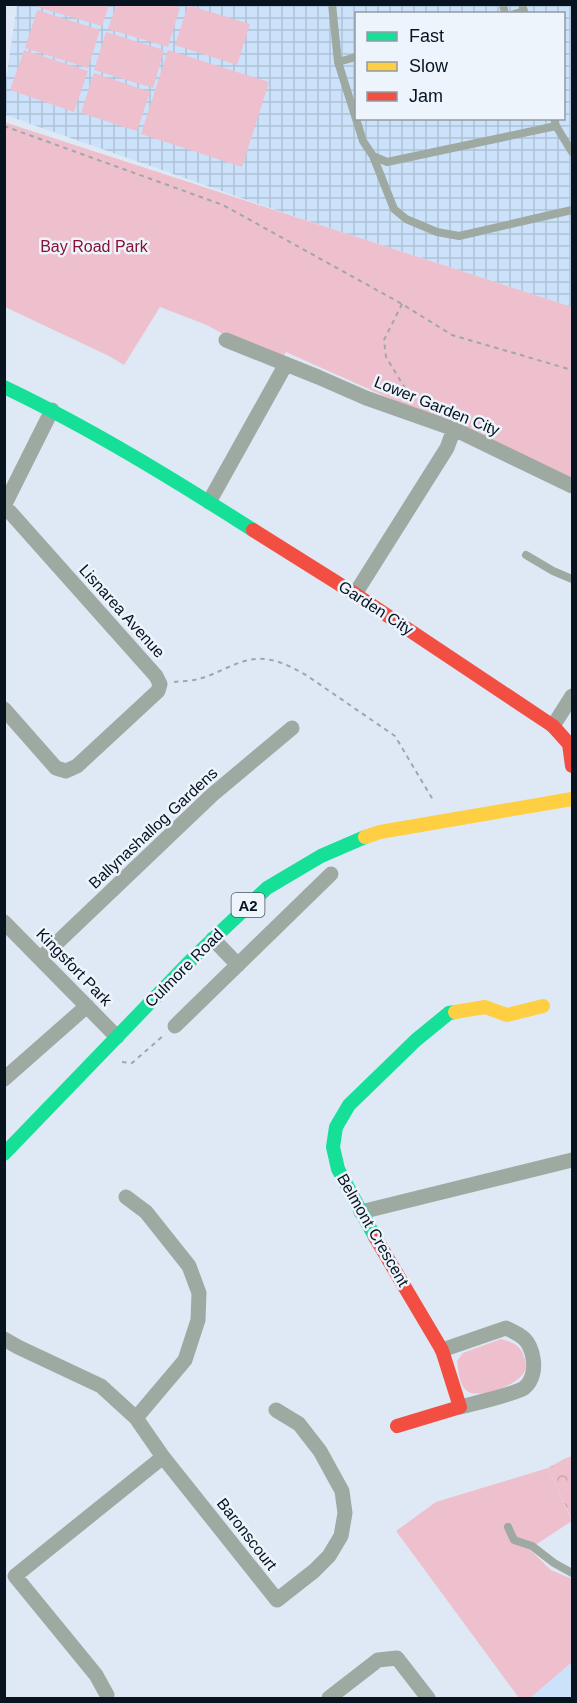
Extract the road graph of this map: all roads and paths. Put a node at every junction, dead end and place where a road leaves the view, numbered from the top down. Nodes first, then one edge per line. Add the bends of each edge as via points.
1 (332, 4) edge
2 (355, 58) edge
3 (338, 62) junction
4 (355, 116) edge
5 (356, 120) edge
6 (555, 122) edge
7 (4, 126) edge
8 (573, 152) edge
9 (373, 156) junction
10 (573, 210) edge
11 (402, 304) junction
12 (226, 340) dead end
13 (286, 364) junction
14 (573, 370) edge
15 (4, 387) edge
16 (52, 410) junction
17 (421, 417) junction
18 (454, 429) junction
19 (573, 486) edge
20 (209, 502) junction
21 (4, 508) edge
22 (526, 555) dead end
23 (573, 579) edge
24 (355, 594) junction
25 (160, 684) junction
26 (573, 696) edge
27 (4, 709) edge
28 (553, 726) junction
29 (291, 728) dead end
30 (573, 766) edge
31 (573, 799) edge
32 (444, 820) junction
33 (331, 874) dead end
34 (4, 922) edge
35 (213, 939) junction
36 (41, 958) junction
37 (238, 965) junction
38 (87, 1006) junction
39 (543, 1006) dead end
40 (175, 1026) joint
41 (117, 1037) junction
42 (94, 1061) junction
43 (4, 1079) edge
44 (4, 1154) edge
45 (573, 1160) edge
46 (126, 1197) dead end
47 (361, 1212) junction
48 (4, 1339) edge
49 (442, 1350) junction
50 (460, 1407) junction
51 (276, 1410) dead end
52 (136, 1418) junction
53 (398, 1426) dead end
54 (163, 1457) junction
55 (508, 1527) dead end
56 (573, 1573) edge
57 (107, 1695) dead end
58 (329, 1698) edge
59 (428, 1698) edge

1 - 3 lane
2 - 3 lane
3 - 4 lane
5 - 9 lane
6 - 8 lane
6 - 9 lane via 387,162
7 - 11 path via 224,205
9 - 10 lane via 394,209 406,219 437,232 459,236
11 - 14 path via 452,335
11 - 17 path via 384,340 386,357
12 - 13 street, Lower Garden City
13 - 17 street, Lower Garden City
13 - 20 street
15 - 16 main road, Garden City
16 - 20 main road, Garden City
16 - 21 street, Lisnarea Avenue
17 - 18 street, Lower Garden City
18 - 19 street, Lower Garden City
18 - 24 street via 447,448
20 - 24 main road, Garden City
21 - 25 street, Lisnarea Avenue
22 - 23 lane
24 - 28 main road, Garden City
25 - 27 street, Lisnarea Avenue via 158,691 121,726 66,771 56,768
25 - 32 path via 197,680 232,664 254,660 270,659 290,667 395,735
26 - 28 street
28 - 30 main road, Garden City via 569,744
29 - 36 street, Ballynashallog Gardens via 212,795
31 - 32 main road, Culmore Road / A2
32 - 35 main road, Culmore Road / A2 via 380,832 321,856 267,888
33 - 37 street
34 - 36 street, Kingsfort Park
35 - 37 street
35 - 41 main road, Culmore Road / A2
36 - 38 street, Kingsfort Park
37 - 40 street
38 - 41 street, Kingsfort Park
38 - 43 street
39 - 47 main road, Belmont Crescent via 507,1015 485,1007 449,1013 349,1105 336,1127 333,1147 338,1169
40 - 42 path via 132,1063
41 - 42 main road, Culmore Road / A2
42 - 44 main road, Culmore Road / A2
45 - 47 street
46 - 52 street via 146,1212 189,1266 199,1293 198,1320 184,1360
47 - 49 main road, Belmont Crescent
48 - 52 street, Baronscourt via 101,1386
49 - 50 main road, Belmont Crescent
49 - 50 street via 506,1328 522,1335 532,1352 535,1366 524,1388
50 - 53 main road
51 - 54 street, Baronscourt via 299,1424 320,1451 342,1491 345,1513 341,1536 329,1556 277,1600
52 - 54 street, Baronscourt
54 - 57 street via 15,1576 96,1675
55 - 56 lane via 514,1540 532,1546
58 - 59 street via 378,1660 397,1658

